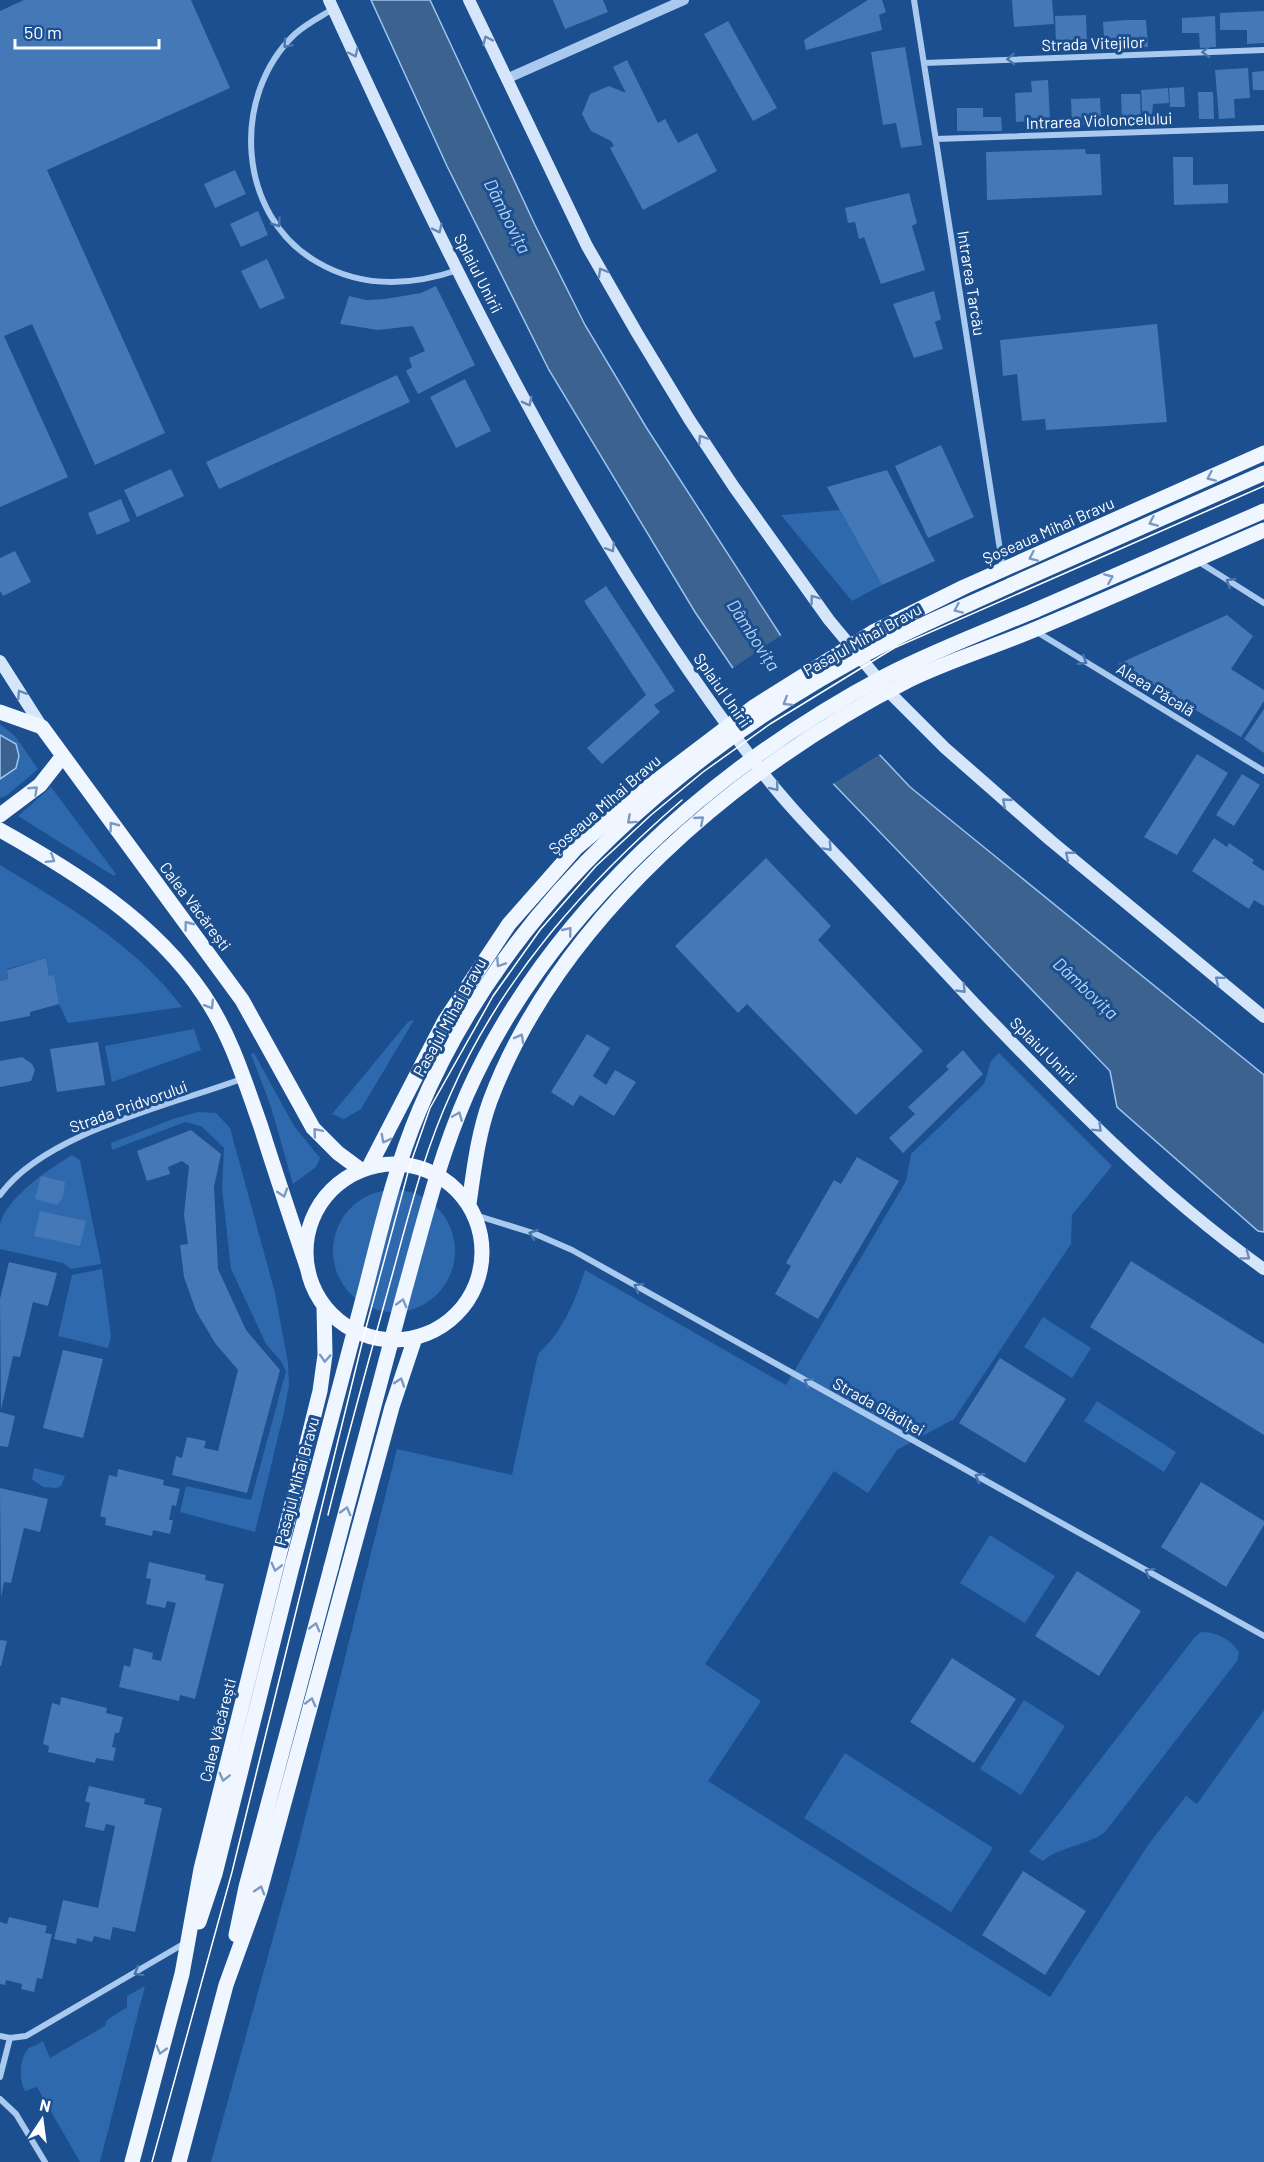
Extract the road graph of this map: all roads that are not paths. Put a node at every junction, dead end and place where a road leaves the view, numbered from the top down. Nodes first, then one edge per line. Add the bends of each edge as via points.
1 (469, 0) edge
2 (684, 0) edge
3 (914, 0) edge
4 (331, 4) edge
5 (1264, 50) edge
6 (924, 63) junction
7 (506, 79) junction
8 (1264, 128) edge
9 (936, 138) junction
10 (458, 270) junction
11 (1264, 453) edge
12 (1264, 473) edge
13 (1264, 511) edge
14 (1264, 530) edge
15 (1196, 560) junction
16 (1004, 570) junction
17 (1264, 603) edge
18 (1034, 630) junction
19 (849, 646) junction
20 (0, 661) edge
21 (888, 692) junction
22 (0, 712) edge
23 (728, 726) junction
24 (42, 728) junction
25 (62, 757) junction
26 (761, 771) junction
27 (1264, 771) edge
28 (0, 815) edge
29 (0, 830) edge
30 (1264, 1017) edge
31 (244, 1078) junction
32 (365, 1168) junction
33 (0, 1195) edge
34 (472, 1209) junction
35 (1264, 1269) edge
36 (308, 1270) junction
37 (324, 1306) junction
38 (416, 1338) junction
39 (1264, 1636) edge
40 (188, 1941) junction
41 (182, 1974) junction
42 (226, 1985) junction
43 (0, 2036) edge
44 (10, 2038) junction
45 (0, 2077) edge
46 (0, 2099) edge
47 (45, 2162) edge
48 (132, 2162) edge
49 (179, 2162) edge

7 -> 1 main road
2 - 7 street
3 - 6 street, Intrarea Tarcău
4 -> 10 main road, Splaiul Unirii
4 -> 10 street via 282,48 257,94 250,146 262,198 295,246 317,262 347,275 400,283
5 -> 6 street, Strada Vitejilor
6 - 9 street, Intrarea Tarcău
19 -> 7 main road via 683,409 587,246
8 - 9 street, Intrarea Violoncelului
9 - 16 street, Intrarea Tarcău
10 -> 23 main road, Splaiul Unirii via 581,498
11 -> 16 main road, Șoseaua Mihai Bravu
12 -> 41 main road, Pasajul Mihai Bravu, bridge via 902,634 838,670 753,723 680,778 585,862 523,932 457,1034 403,1152 234,1800
42 -> 13 main road, bridge via 246,1887 440,1164 467,1094 518,999 609,885 700,801 771,747 903,667
14 - 15 main road
17 -> 15 street
15 - 18 main road
16 - 19 main road, Șoseaua Mihai Bravu via 919,608
18 - 21 main road via 950,662
18 -> 27 street, Aleea Păcală
19 - 21 main road
19 - 23 main road, Șoseaua Mihai Bravu
24 -> 20 main road, Calea Văcărești
21 - 26 main road
30 -> 21 main road via 1009,805
22 - 24 main road
23 - 26 main road, Splaiul Unirii
23 -> 32 main road, Șoseaua Mihai Bravu via 583,842 525,905 484,958 449,1013
24 - 25 main road, Calea Văcărești
28 -> 25 main road via 40,785
32 -> 25 main road, Calea Văcărești via 313,1128 242,1000
34 -> 26 main road via 480,1136 493,1095 523,1032 562,971 660,855
26 -> 35 main road, Splaiul Unirii via 910,935 1057,1088 1158,1183
29 -> 31 main road via 94,887 175,958 216,1015
31 - 33 street, Strada Pridvorului via 77,1139 29,1166
31 -> 36 main road
32 - 34 main road via 393,1163 422,1168 447,1181
32 - 36 main road via 336,1185 316,1210 306,1241
34 - 38 main road via 483,1252 482,1271 475,1288 450,1321
39 -> 34 street, Strada Glădiței via 572,1250
36 - 37 main road
37 - 38 main road via 364,1335 387,1340
37 -> 40 main road, Calea Văcărești via 325,1355 320,1390 201,1869
42 -> 38 main road via 260,1891 392,1407
40 - 41 main road, Calea Văcărești
40 -> 44 street via 33,2032
41 -> 48 main road, Calea Văcărești
42 - 49 main road
43 - 44 street
44 - 45 street
46 - 47 street via 16,2114

